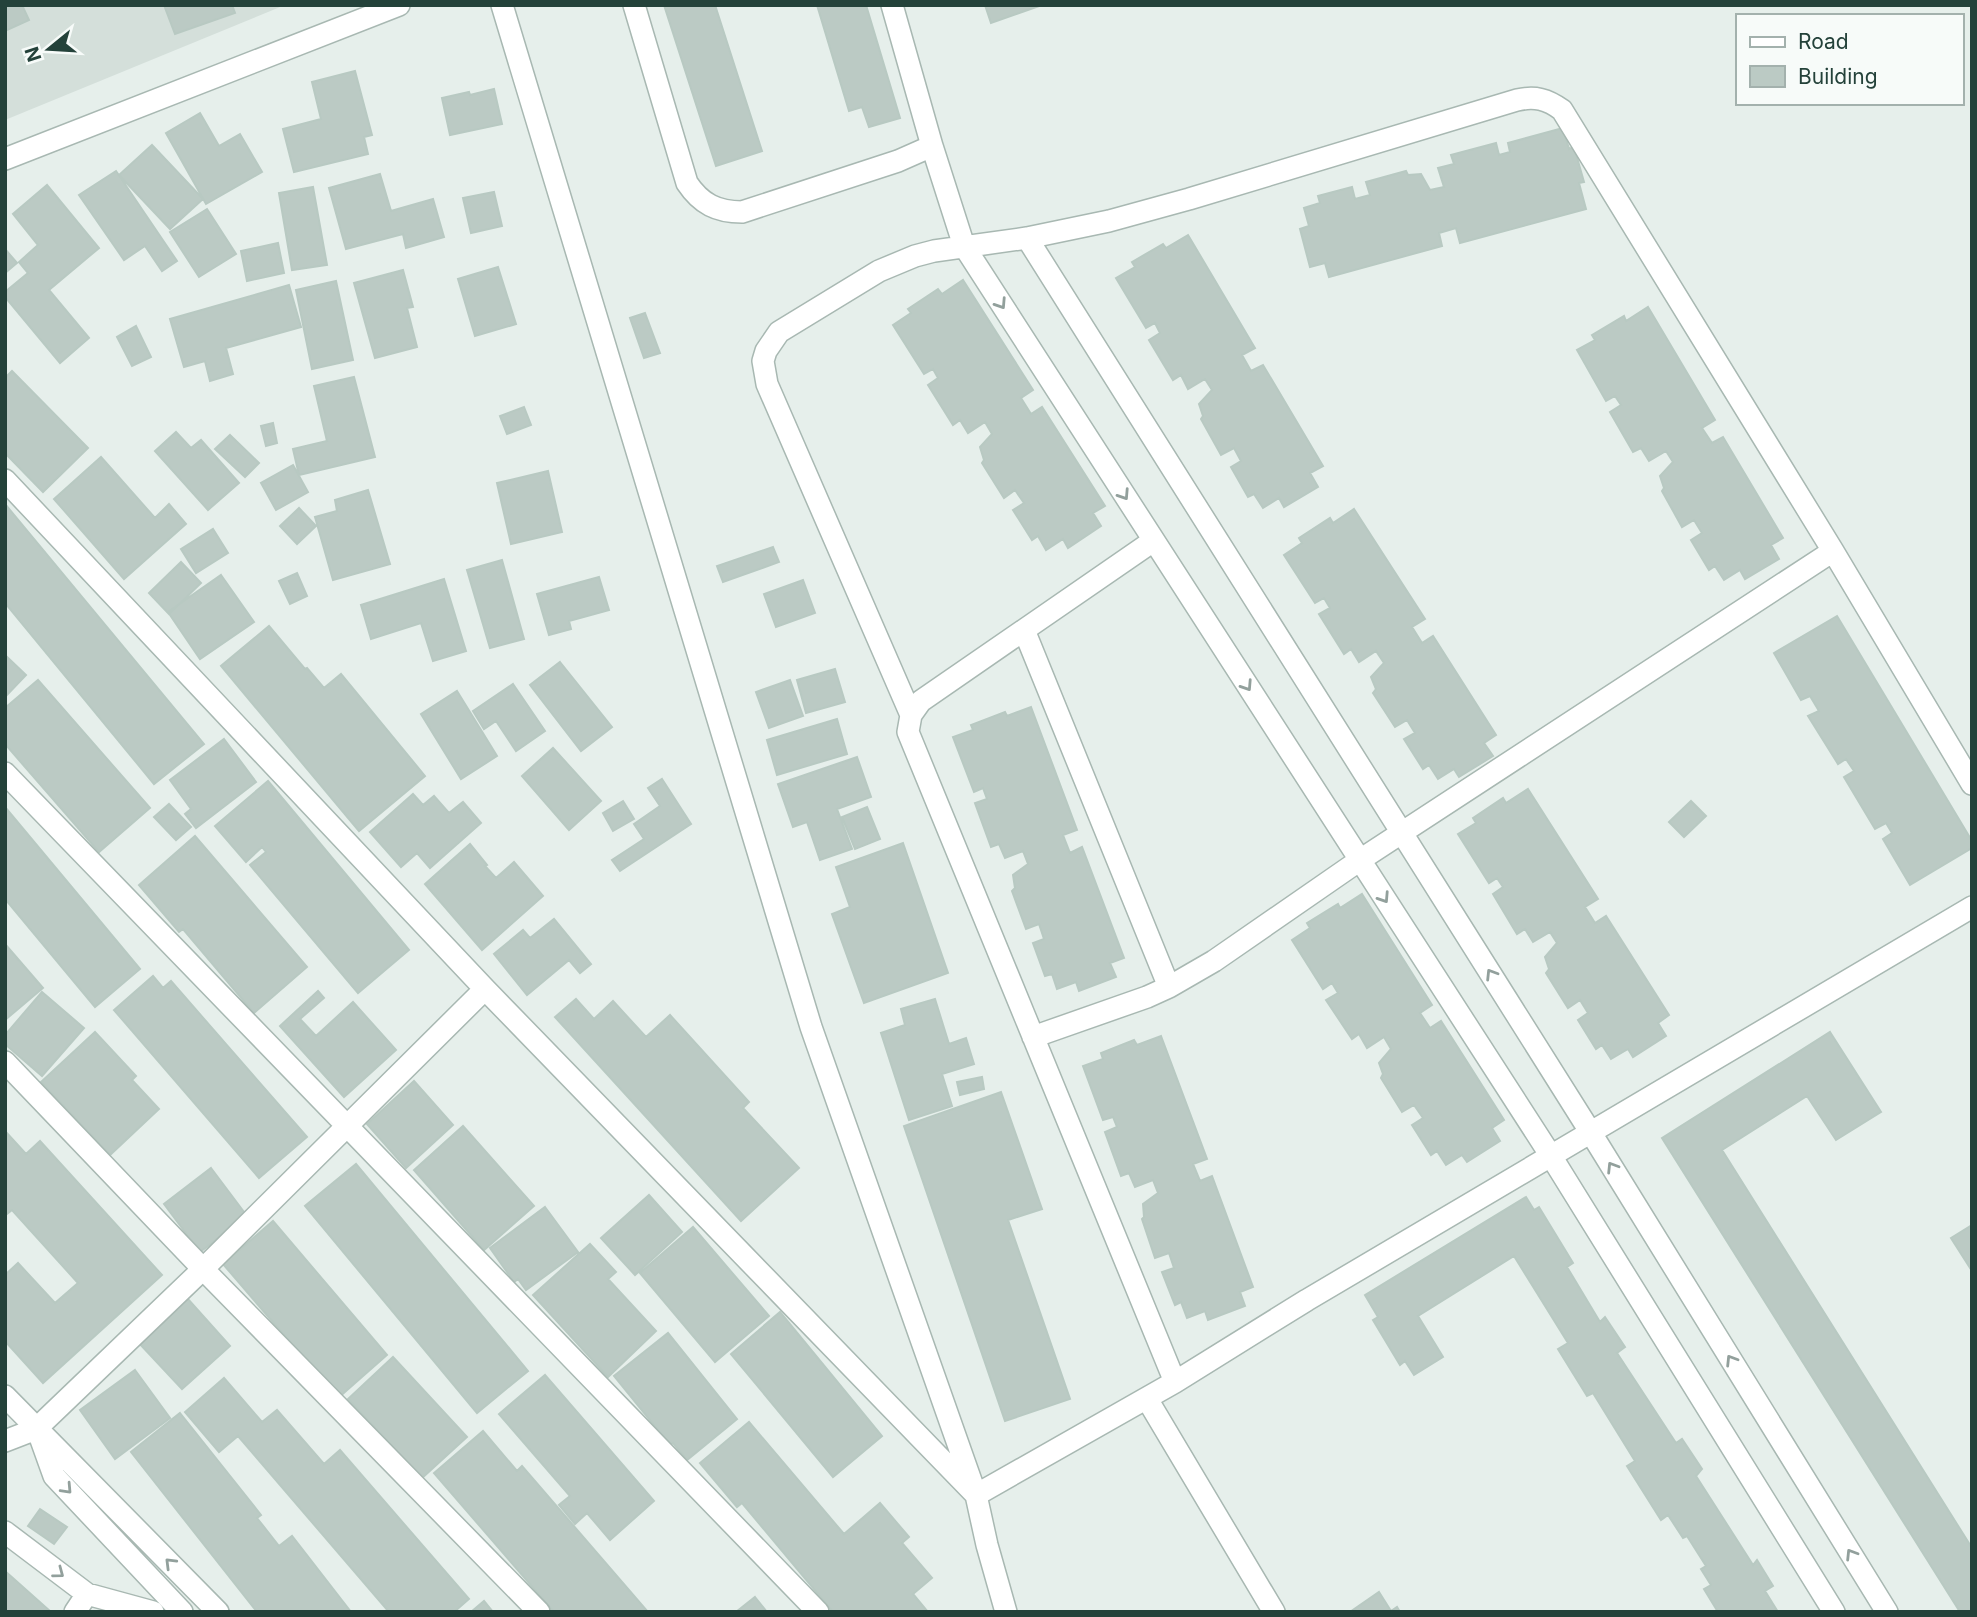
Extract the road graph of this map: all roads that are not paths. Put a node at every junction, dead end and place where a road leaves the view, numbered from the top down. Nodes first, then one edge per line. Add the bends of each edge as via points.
1 (399, 5) edge
2 (502, 5) edge
3 (634, 5) edge
4 (892, 5) edge
5 (932, 146) junction
6 (5, 159) edge
7 (1027, 237) junction
8 (964, 246) junction
9 (5, 480) edge
10 (1153, 541) junction
11 (1833, 551) junction
12 (1024, 630) junction
13 (911, 715) junction
14 (5, 773) edge
15 (1972, 783) edge
16 (1402, 832) junction
17 (1360, 860) junction
18 (1972, 907) edge
19 (1170, 988) junction
20 (485, 989) junction
21 (1033, 1037) junction
22 (5, 1062) edge
23 (347, 1125) junction
24 (1591, 1133) junction
25 (1551, 1156) junction
26 (203, 1269) junction
27 (1175, 1382) junction
28 (5, 1396) edge
29 (1147, 1399) junction
30 (36, 1429) junction
31 (5, 1441) edge
32 (976, 1494) junction
33 (5, 1532) edge
34 (81, 1603) edge
35 (153, 1612) edge
36 (182, 1612) edge
37 (218, 1612) edge
38 (539, 1612) edge
39 (818, 1612) edge
40 (1006, 1612) edge
41 (1274, 1612) edge
42 (1834, 1612) edge
43 (1887, 1612) edge

1 - 6 street
2 - 32 street via 811,1027
3 - 5 street via 687,183 716,209 742,212
4 - 5 street
5 - 8 street
7 - 8 street
7 - 11 street via 1122,218 1517,100 1541,98 1562,110
7 - 16 street
8 -> 10 street
8 - 13 street via 915,256 879,271 779,332 763,361 767,384
9 - 20 street
10 - 12 street
10 -> 17 street
11 - 15 street
11 - 16 street
12 - 13 street via 921,701
12 - 19 street
13 - 21 street via 910,740
14 - 23 street
16 - 17 street
24 -> 16 street
17 - 19 street
17 -> 25 street
18 - 24 street
19 - 21 street
20 - 23 street
20 - 32 street
21 - 27 street
22 - 26 street
23 - 26 street
23 - 39 street
24 - 25 street
43 -> 24 street
25 - 27 street
25 - 42 street
26 - 30 street
26 - 38 street
27 - 29 street
28 - 30 street
29 - 32 street
29 - 41 street
30 - 31 street
30 -> 36 street via 54,1476
37 -> 30 street
32 - 40 street
33 -> 34 street
34 - 35 street

